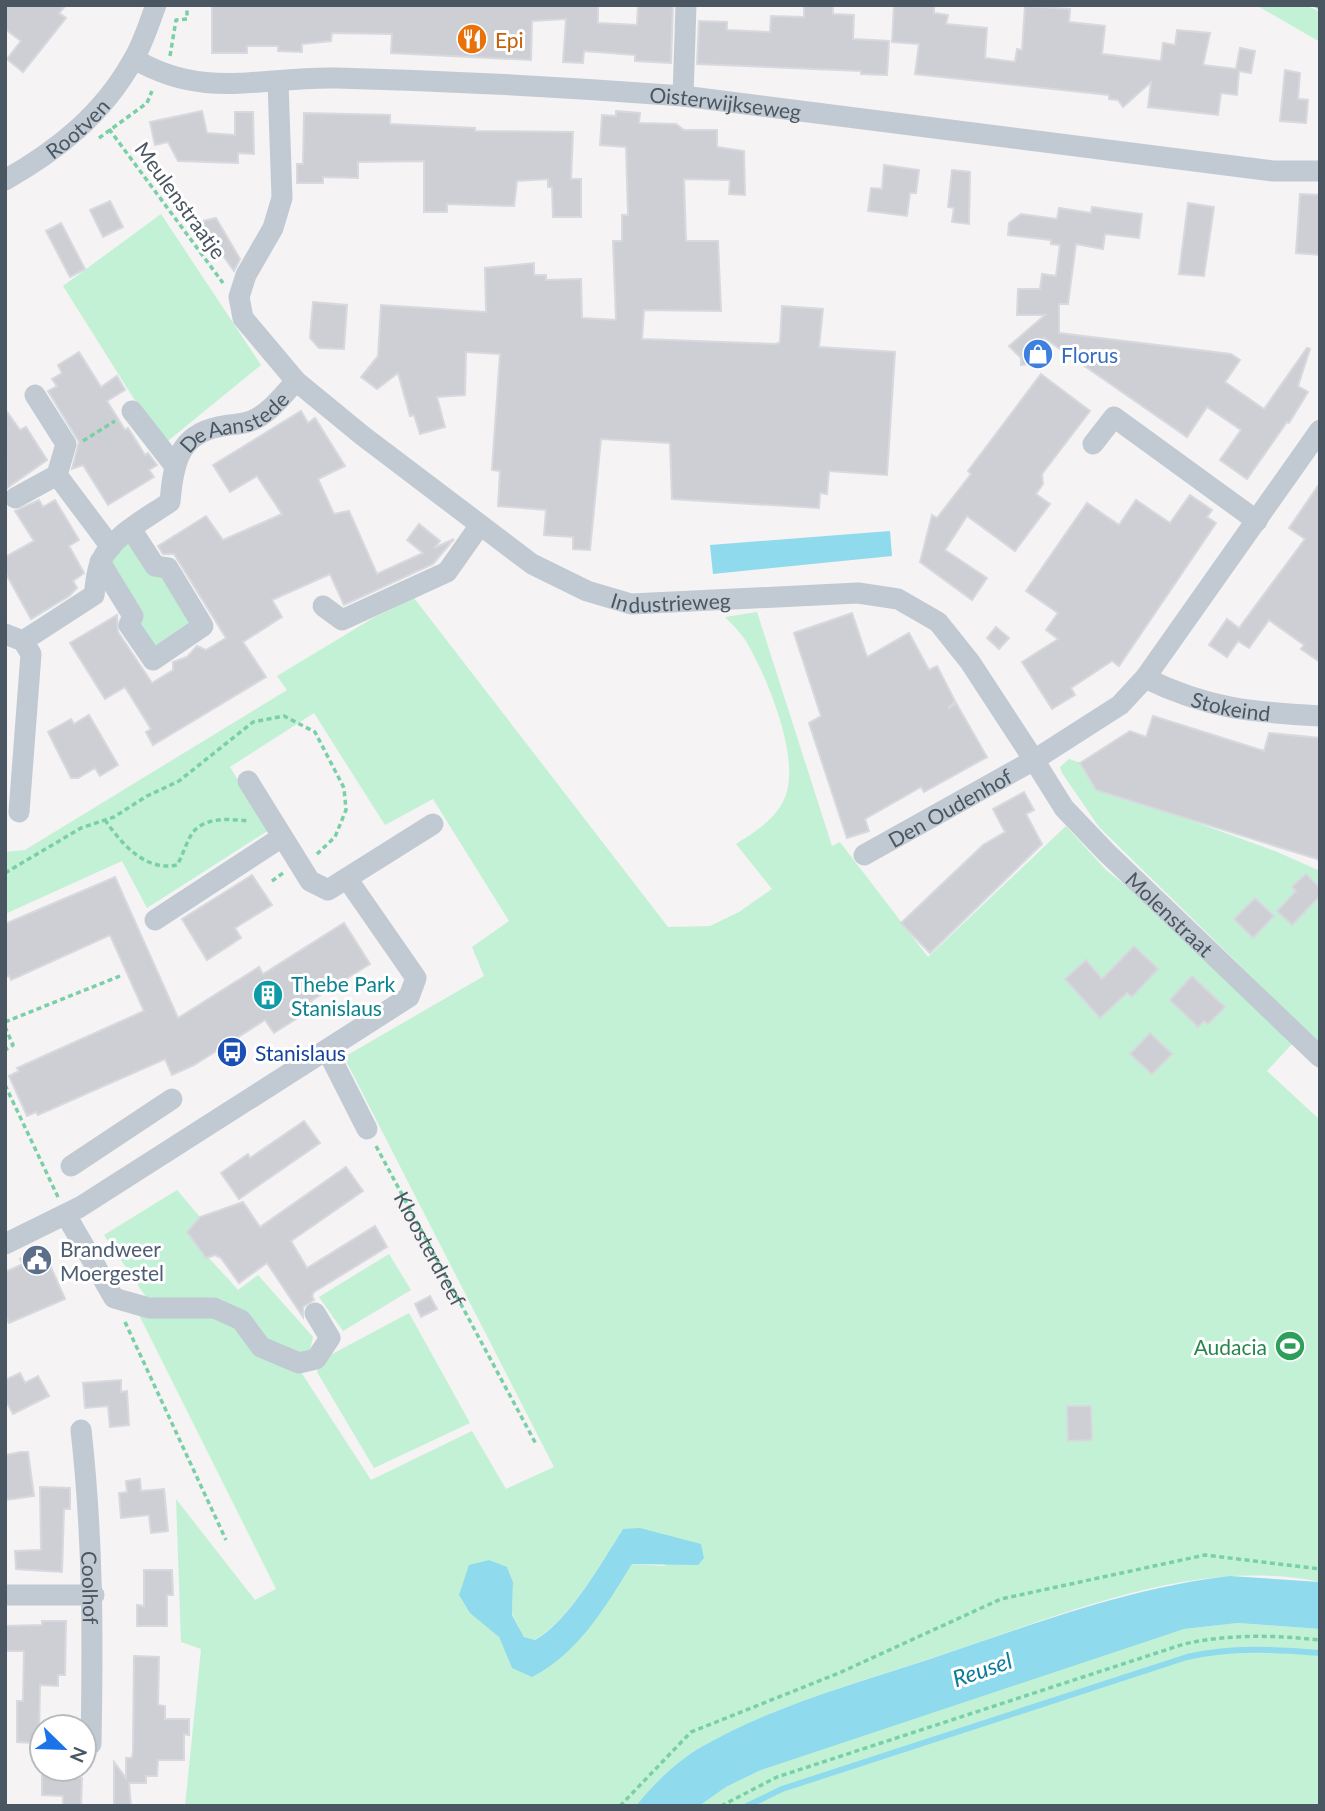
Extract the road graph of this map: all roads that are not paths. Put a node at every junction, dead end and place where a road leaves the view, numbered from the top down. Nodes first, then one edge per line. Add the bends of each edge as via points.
1 (156, 5) edge
2 (686, 5) edge
3 (134, 59) junction
4 (278, 82) junction
5 (683, 96) junction
6 (1320, 171) edge
7 (5, 180) edge
8 (296, 381) junction
9 (35, 395) dead end
10 (132, 411) road end
11 (1320, 430) edge
12 (1093, 444) dead end
13 (174, 464) junction
14 (57, 475) junction
15 (15, 498) dead end
16 (1257, 521) junction
17 (480, 525) junction
18 (131, 528) junction
19 (106, 554) junction
20 (323, 606) dead end
21 (14, 637) edge
22 (1145, 678) junction
23 (1320, 716) edge
24 (1034, 760) junction
25 (248, 781) dead end
26 (19, 812) dead end
27 (433, 824) dead end
28 (281, 834) junction
29 (864, 855) dead end
30 (348, 880) junction
31 (155, 920) dead end
32 (327, 1050) junction
33 (1320, 1057) edge
34 (172, 1099) dead end
35 (367, 1129) road end
36 (71, 1166) dead end
37 (66, 1215) junction
38 (5, 1244) edge
39 (315, 1313) dead end
40 (81, 1430) dead end
41 (5, 1595) edge
42 (94, 1595) junction
43 (92, 1713) edge

1 - 3 street, Rootven
2 - 5 street
3 - 4 street, Oisterwijkseweg via 160,75 212,85
3 - 7 street, Rootven via 78,132
4 - 5 street, Oisterwijkseweg via 333,78
4 - 8 street, Industrieweg via 282,198 273,228 239,297 243,318
5 - 6 street, Oisterwijkseweg via 1273,171
8 - 13 street, De Aanstede via 251,421 205,430 190,439
8 - 17 street, Industrieweg
9 - 14 street via 66,444
10 - 13 street, De Aanstede
11 - 16 street
12 - 16 street via 1114,417
13 - 18 street, De Aanstede via 170,502
14 - 15 street
14 - 19 street
16 - 22 street
17 - 20 street via 447,572 342,620
17 - 24 street, Industrieweg via 532,564 587,592 631,604 858,593 898,599 938,622
18 - 19 street, De Aanstede
18 - 19 street via 155,566 168,568 203,626 153,660 129,625 133,616
19 - 21 street via 94,595
21 - 26 street via 30,654
22 - 23 street, Stokeind via 1213,706
22 - 24 street via 1120,705
24 - 29 street, Den Oudenhof
24 - 33 street, Molenstraat via 1064,808 1106,852
25 - 28 street
27 - 30 street
28 - 30 street via 310,881 328,890
28 - 31 street
30 - 32 street via 416,978 410,997
32 - 35 street
32 - 37 street
34 - 36 street
37 - 38 street
37 - 39 street via 114,1298 149,1308 214,1308 241,1320 261,1347 299,1363 316,1359 330,1338
40 - 42 street, Coolhof
41 - 42 street
42 - 43 street, Coolhof

